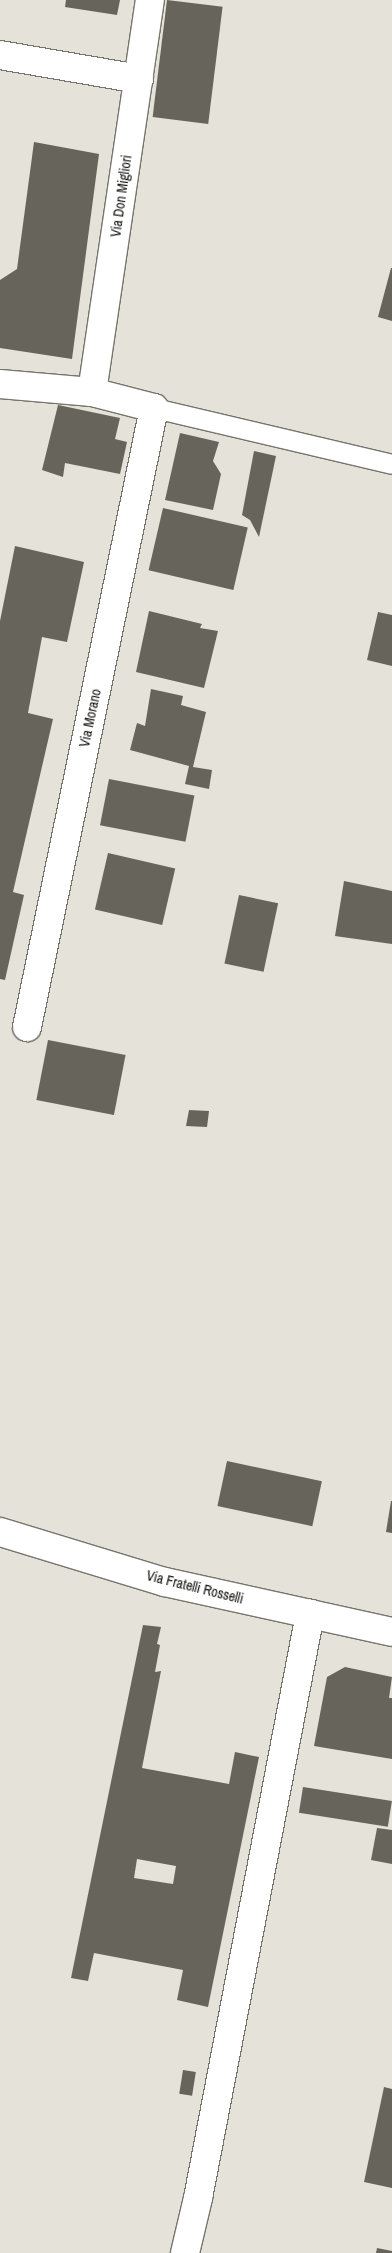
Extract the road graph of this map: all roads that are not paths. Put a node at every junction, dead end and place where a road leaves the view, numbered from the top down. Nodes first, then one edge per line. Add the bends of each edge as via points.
1 (150, 0) edge
2 (0, 55) edge
3 (138, 79) junction
4 (0, 384) edge
5 (92, 392) junction
6 (154, 408) junction
7 (392, 464) edge
8 (26, 1027) dead end
9 (0, 1532) edge
10 (310, 1614) junction
11 (392, 1632) edge
12 (185, 2253) edge

1 - 3 street, Via Don Migliori
2 - 3 street
3 - 5 street, Via Don Migliori
4 - 5 street
5 - 6 street
6 - 7 lane
6 - 8 street, Via Morano
9 - 10 street, Via Fratelli Rosselli via 165,1582
10 - 11 street, Via Fratelli Rosselli
10 - 12 street

